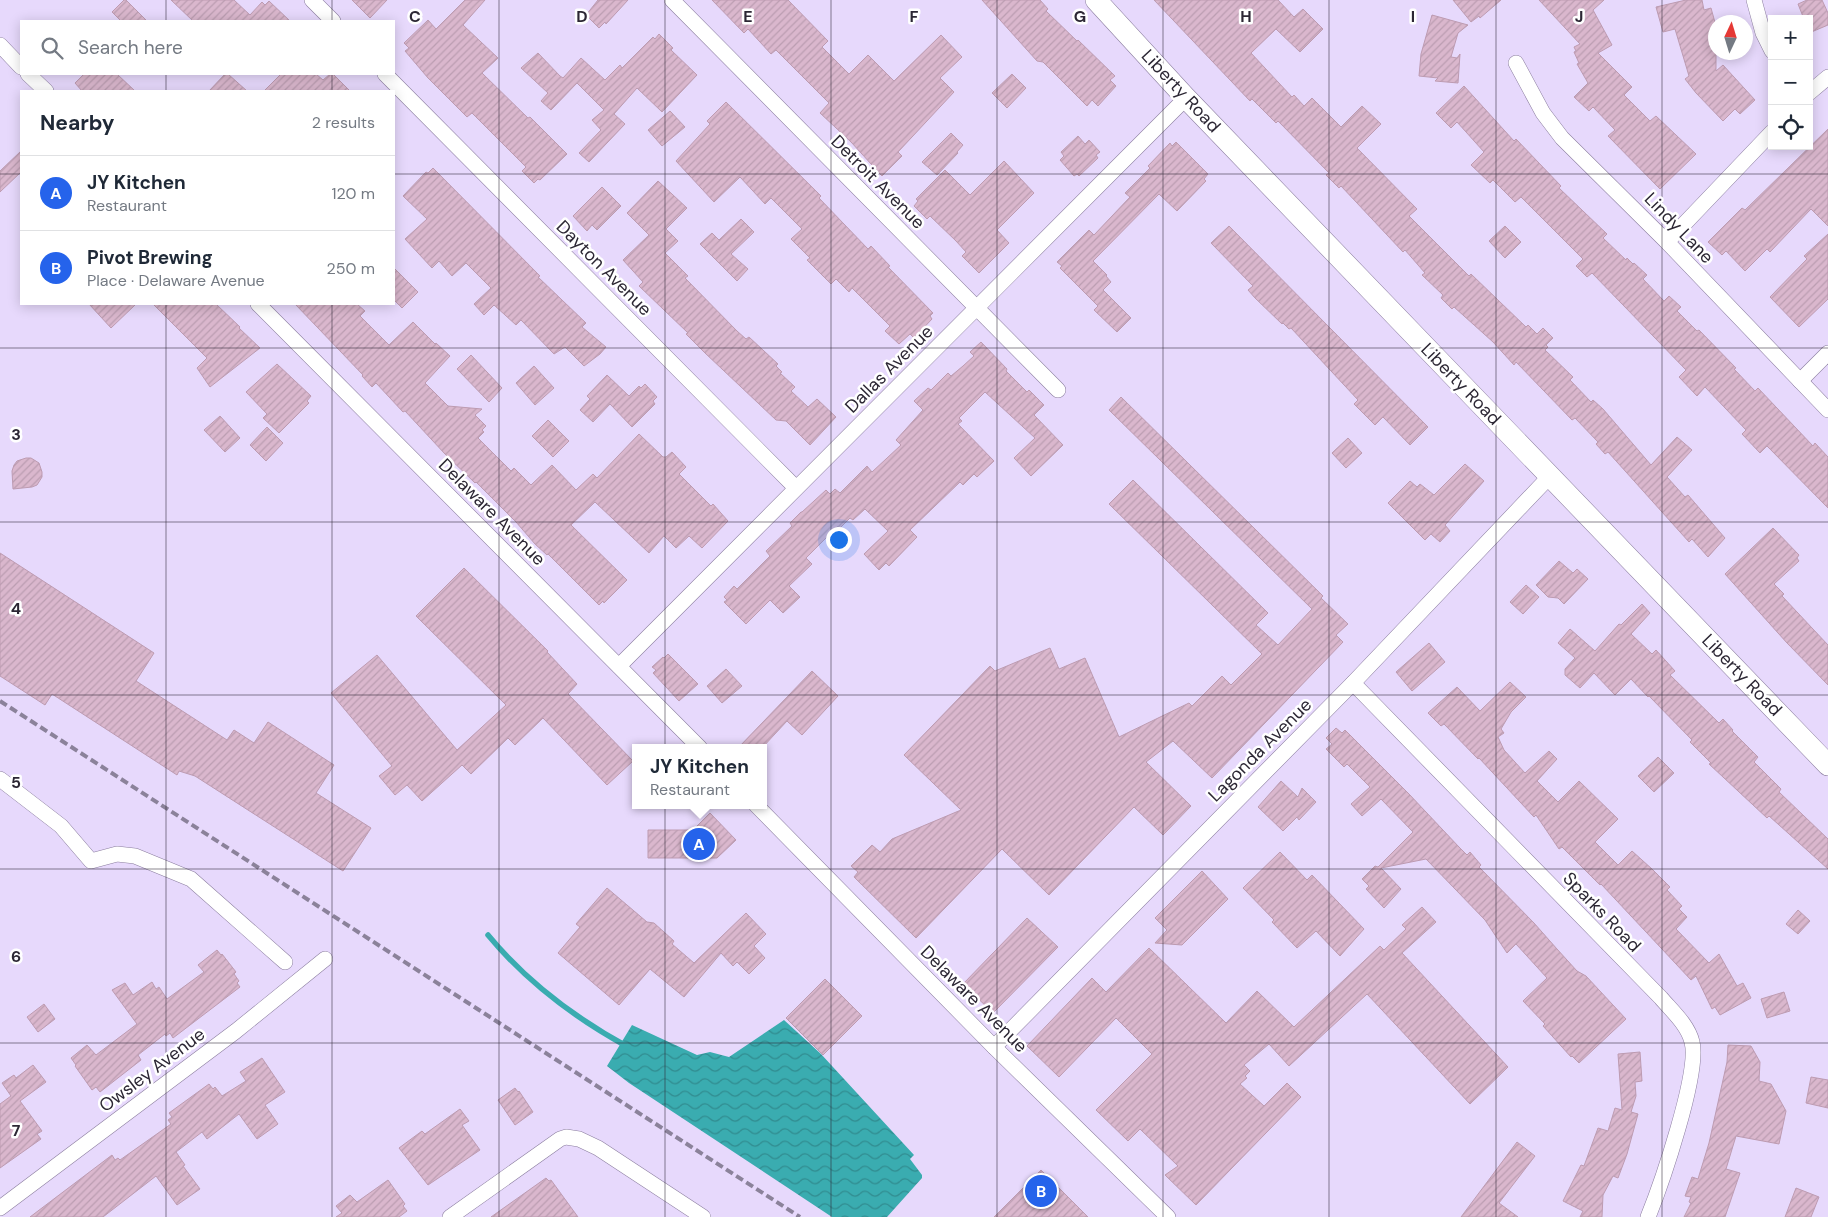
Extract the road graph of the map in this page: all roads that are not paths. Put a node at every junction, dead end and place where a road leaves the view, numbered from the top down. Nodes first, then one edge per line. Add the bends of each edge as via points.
1 (312, 0) edge
2 (672, 0) edge
3 (1096, 0) edge
4 (1754, 0) edge
5 (332, 20) edge
6 (1768, 43) edge
7 (0, 45) edge
8 (1516, 63) dead end
9 (20, 66) edge
10 (29, 75) edge
11 (386, 75) edge
12 (1828, 77) edge
13 (45, 90) edge
14 (1813, 90) edge
15 (1186, 98) junction
16 (1768, 136) edge
17 (1667, 242) junction
18 (259, 305) edge
19 (976, 308) junction
20 (1828, 353) edge
21 (1800, 381) junction
22 (1058, 390) dead end
23 (1828, 410) edge
24 (1550, 476) junction
25 (796, 488) junction
26 (619, 666) junction
27 (1353, 683) junction
28 (696, 744) edge
29 (1828, 765) edge
30 (0, 779) edge
31 (760, 809) edge
32 (325, 959) dead end
33 (285, 962) dead end
34 (994, 1047) junction
35 (0, 1208) edge
36 (450, 1217) edge
37 (703, 1217) edge
38 (1168, 1217) edge
39 (1648, 1217) edge

1 - 5 street
2 - 19 street, Detroit Avenue
3 - 15 main road, Liberty Road
4 - 6 street
7 - 9 street
8 - 17 street, Lindy Lane via 1543,114 1562,138
10 - 13 street
11 - 25 street, Dayton Avenue
12 - 14 street
15 - 19 street, Dallas Avenue
15 - 24 main road, Liberty Road
16 - 17 street
17 - 21 street, Lindy Lane
18 - 26 street, Delaware Avenue
19 - 22 street, Detroit Avenue
19 - 25 street, Dallas Avenue
20 - 21 street
21 - 23 street, Lindy Lane
24 - 27 street, Lagonda Avenue
24 - 29 main road, Liberty Road
25 - 26 street, Dallas Avenue
26 - 28 street, Delaware Avenue
27 - 34 street, Lagonda Avenue
27 - 39 street, Sparks Road via 1661,998 1686,1030 1692,1042 1690,1076
30 - 33 street via 60,826 91,861 117,854 135,856 191,879
31 - 34 street, Delaware Avenue
32 - 35 street, Owsley Avenue via 236,1031
34 - 38 street, Delaware Avenue
36 - 37 street via 566,1137 598,1148

